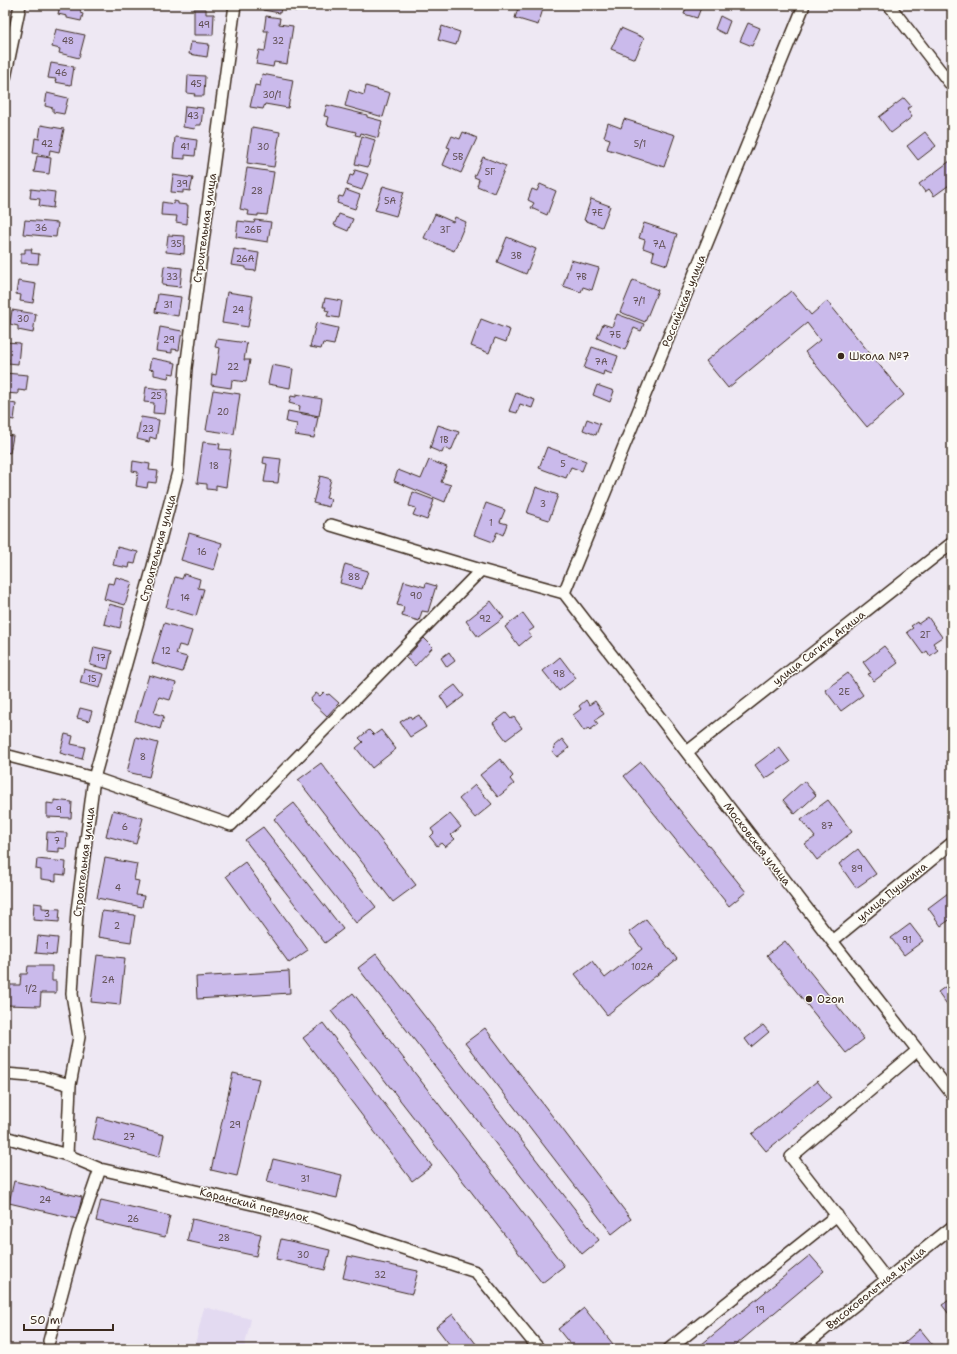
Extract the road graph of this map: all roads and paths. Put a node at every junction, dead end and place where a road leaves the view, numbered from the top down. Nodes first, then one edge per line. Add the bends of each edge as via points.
1 (20, 5) edge
2 (235, 5) edge
3 (889, 5) edge
4 (805, 6) edge
5 (5, 78) edge
6 (952, 86) edge
7 (331, 525) dead end
8 (952, 543) edge
9 (481, 570) junction
10 (564, 593) junction
11 (687, 752) junction
12 (5, 755) edge
13 (94, 778) junction
14 (952, 843) edge
15 (832, 941) junction
16 (918, 1050) junction
17 (5, 1074) edge
18 (70, 1085) junction
19 (952, 1094) edge
20 (5, 1137) edge
21 (67, 1155) junction
22 (100, 1169) junction
23 (837, 1215) junction
24 (952, 1228) edge
25 (887, 1280) junction
26 (49, 1341) dead end
27 (539, 1349) edge
28 (669, 1349) edge
29 (800, 1349) edge

1 - 5 street
2 - 13 street, Строительная улица via 186,368 178,472
3 - 6 street
4 - 10 street, Российская улица
7 - 9 street
8 - 11 street, улица Сагита Агиша
9 - 10 street
9 - 13 street via 231,825
10 - 11 street, Московская улица
11 - 15 street, Московская улица
12 - 13 street
13 - 18 street, Строительная улица via 77,911 72,994 79,1037
14 - 15 street, улица Пушкина
15 - 16 street, Московская улица
16 - 19 street, Московская улица
16 - 23 street via 791,1157
17 - 18 street via 42,1077
18 - 21 street
20 - 21 street, Каранский переулок
21 - 22 street, Каранский переулок
22 - 26 street via 78,1233
22 - 27 street, Каранский переулок via 307,1218 476,1272
23 - 25 street
23 - 28 street
24 - 25 street, Высоковольтная улица
25 - 29 street, Высоковольтная улица

